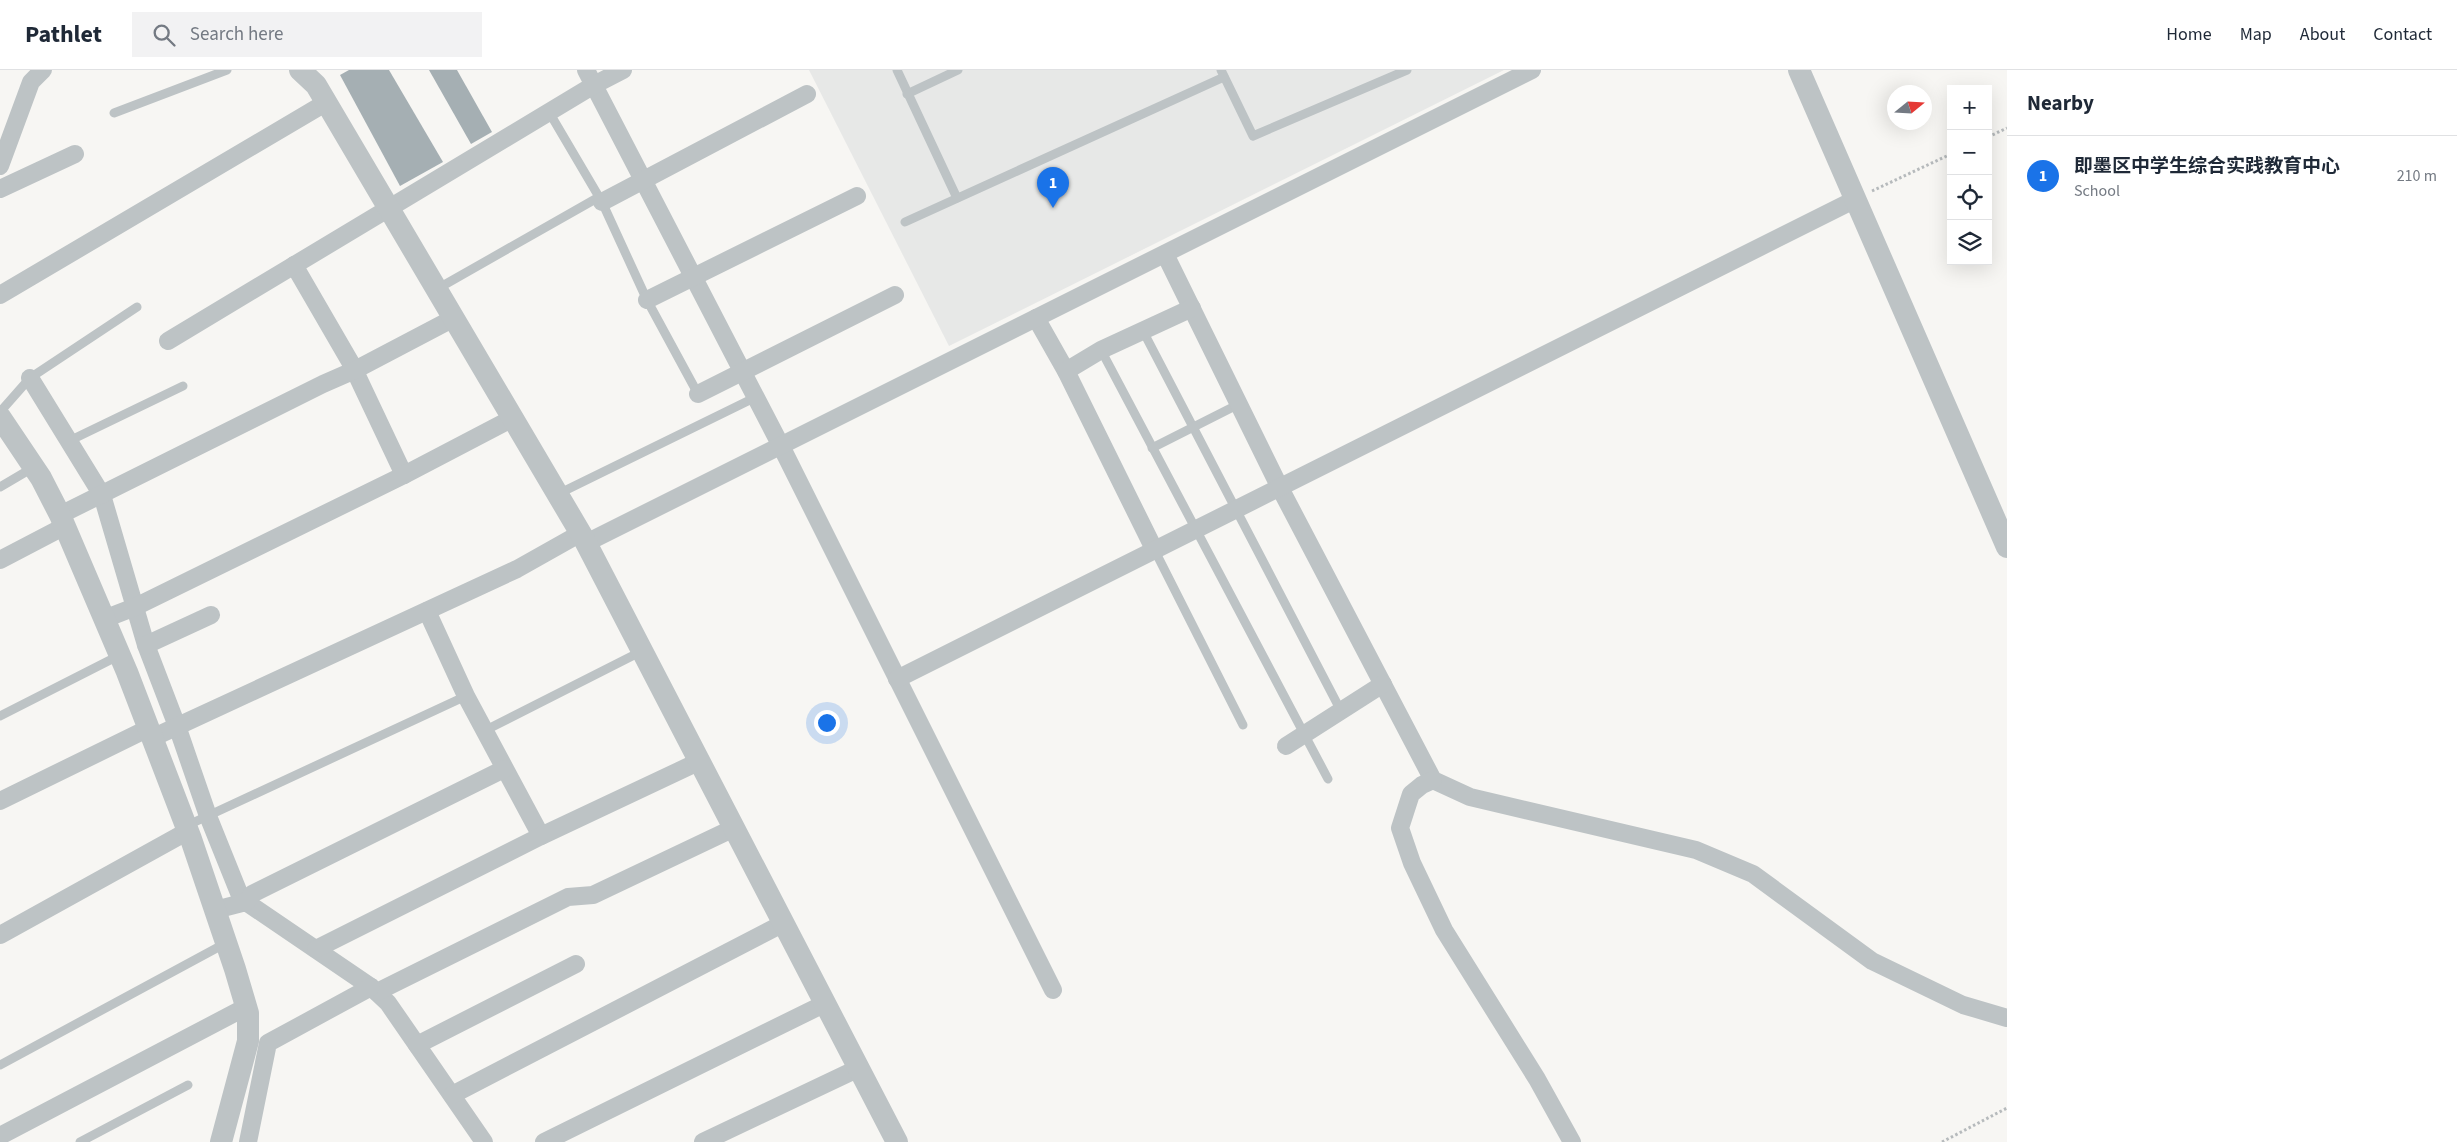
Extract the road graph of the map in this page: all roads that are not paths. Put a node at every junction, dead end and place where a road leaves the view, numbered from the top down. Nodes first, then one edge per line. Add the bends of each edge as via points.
1 (43, 70) edge
2 (227, 70) edge
3 (302, 70) edge
4 (623, 70) edge
5 (897, 70) edge
6 (958, 70) edge
7 (1407, 70) edge
8 (1532, 70) edge
9 (1799, 70) edge
10 (1222, 74) edge
11 (590, 78) edge
12 (807, 94) dead end
13 (907, 94) junction
14 (327, 102) junction
15 (550, 112) junction
16 (114, 113) dead end
17 (5, 138) edge
18 (75, 154) dead end
19 (0, 166) edge
20 (643, 181) junction
21 (0, 189) edge
22 (858, 196) dead end
23 (956, 198) junction
24 (1856, 199) junction
25 (601, 200) junction
26 (389, 208) junction
27 (905, 222) dead end
28 (1165, 254) junction
29 (294, 265) junction
30 (694, 277) junction
31 (437, 289) junction
32 (0, 295) edge
33 (895, 296) dead end
34 (647, 300) junction
35 (137, 307) dead end
36 (1192, 308) junction
37 (454, 318) junction
38 (1036, 318) junction
39 (1143, 330) junction
40 (168, 341) dead end
41 (1101, 350) junction
42 (355, 370) junction
43 (1066, 371) junction
44 (742, 372) junction
45 (30, 378) junction
46 (183, 386) dead end
47 (698, 394) joint
48 (756, 397) junction
49 (1238, 404) junction
50 (2, 414) edge
51 (513, 418) junction
52 (1194, 427) junction
53 (69, 441) junction
54 (781, 446) junction
55 (1152, 448) junction
56 (34, 468) junction
57 (404, 475) junction
58 (0, 487) edge
59 (1280, 488) junction
60 (558, 494) junction
61 (102, 495) junction
62 (1237, 510) junction
63 (62, 521) junction
64 (1196, 531) junction
65 (583, 538) junction
66 (2007, 546) edge
67 (1155, 551) junction
68 (0, 560) edge
69 (426, 611) junction
70 (121, 612) junction
71 (211, 615) dead end
72 (146, 645) junction
73 (642, 651) junction
74 (120, 655) junction
75 (897, 679) junction
76 (1383, 684) junction
77 (466, 696) junction
78 (1341, 710) junction
79 (0, 716) edge
80 (1243, 725) dead end
81 (163, 731) junction
82 (484, 731) junction
83 (1304, 734) junction
84 (1286, 746) dead end
85 (700, 761) junction
86 (504, 769) junction
87 (1328, 779) dead end
88 (1432, 780) junction
89 (0, 802) edge
90 (196, 823) junction
91 (734, 828) junction
92 (541, 836) junction
93 (233, 905) junction
94 (784, 923) junction
95 (0, 935) edge
96 (226, 943) junction
97 (316, 949) junction
98 (576, 964) dead end
99 (374, 989) junction
100 (1053, 990) dead end
101 (826, 1003) junction
102 (246, 1007) junction
103 (2007, 1018) edge
104 (418, 1045) junction
105 (0, 1065) edge
106 (859, 1068) junction
107 (188, 1085) dead end
108 (452, 1095) junction
109 (0, 1136) edge
110 (80, 1142) edge
111 (221, 1142) edge
112 (248, 1142) edge
113 (484, 1142) edge
114 (544, 1142) edge
115 (703, 1142) edge
116 (898, 1142) edge
117 (1572, 1142) edge

1 - 17 street via 31,82
2 - 16 lane
3 - 14 street
4 - 11 street
5 - 13 lane
6 - 13 lane
7 - 10 lane via 1254,136
8 - 28 street
9 - 24 street
10 - 23 lane
11 - 15 street
11 - 20 street
12 - 20 street
13 - 23 lane
14 - 26 street
14 - 32 street
15 - 25 lane
15 - 26 street
17 - 19 street
18 - 21 street
20 - 25 street
20 - 30 street
22 - 30 street
23 - 27 lane
24 - 59 street
24 - 66 street
25 - 31 lane
25 - 34 lane
26 - 29 street
26 - 31 street
28 - 36 street
28 - 38 street
29 - 40 street
29 - 42 street
30 - 34 street
30 - 44 street
31 - 37 street
33 - 44 street
34 - 47 lane
35 - 45 lane
36 - 39 street
36 - 49 street
37 - 42 street
37 - 51 street
38 - 43 street
38 - 54 street
39 - 41 street
39 - 52 lane
41 - 43 street
41 - 55 lane
42 - 57 street
42 - 61 street
43 - 67 street
44 - 47 street
44 - 48 street
45 - 50 lane
45 - 53 street
46 - 53 lane
48 - 54 street
48 - 60 lane
49 - 52 lane
49 - 59 street
50 - 56 street
51 - 57 street
51 - 60 street
52 - 55 lane
52 - 62 lane
53 - 61 street
54 - 65 street
54 - 75 street
55 - 64 lane
56 - 58 lane
56 - 63 street
57 - 70 street
59 - 62 street
59 - 76 street
60 - 65 street
61 - 63 street via 80,505
61 - 70 street
62 - 64 street
62 - 78 lane
63 - 68 street
63 - 70 street
64 - 67 street
64 - 83 lane
65 - 69 street
65 - 73 street
67 - 75 street
67 - 80 lane
69 - 77 street
69 - 81 street
70 - 72 street
70 - 74 street
71 - 72 street
72 - 81 street
73 - 82 lane
73 - 85 street
74 - 79 lane
74 - 81 street
75 - 100 street
76 - 78 street
76 - 88 street
77 - 82 street
77 - 90 lane
78 - 83 street
81 - 89 street
81 - 90 street
82 - 86 street
83 - 84 street
83 - 87 lane
85 - 91 street
85 - 92 street
86 - 92 street
86 - 93 street
88 - 103 street via 1470,797 1696,850 1753,874 1872,961 1963,1005
88 - 117 street via 1416,790 1407,804 1400,828 1412,863 1444,930
90 - 93 street
90 - 95 street
91 - 94 street
91 - 99 street via 593,895 568,898
92 - 97 street
93 - 96 street
93 - 97 street
94 - 101 street
94 - 108 street
96 - 102 street
96 - 105 lane
97 - 99 street
98 - 104 street
99 - 104 street
99 - 112 street via 268,1043
101 - 106 street
101 - 114 street
102 - 109 street
102 - 111 street via 248,1041
104 - 108 street
106 - 115 street
106 - 116 street
107 - 110 lane
108 - 113 street

